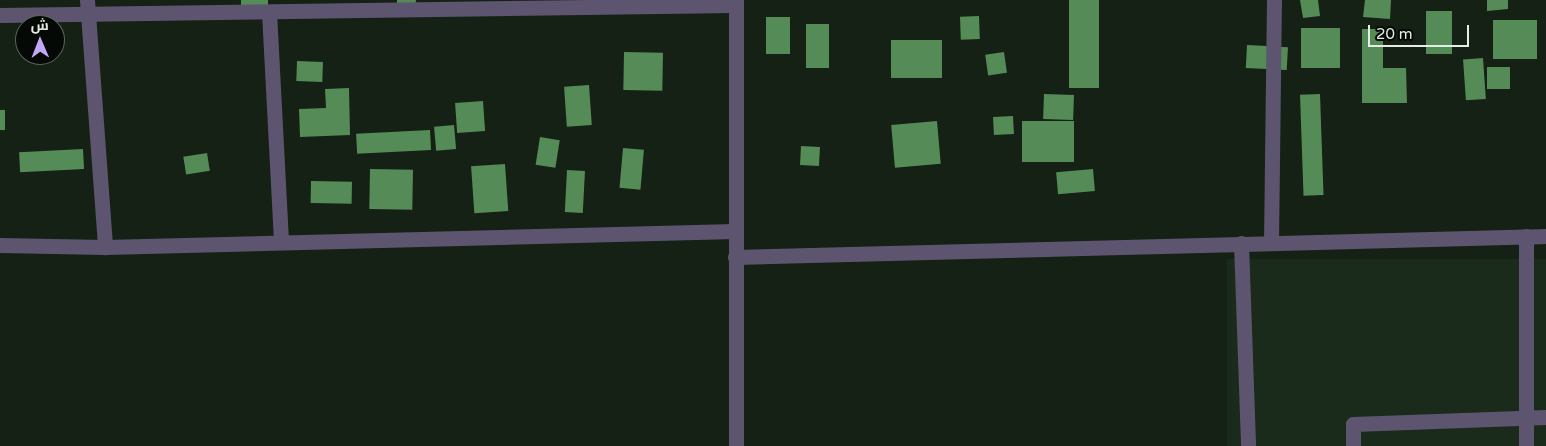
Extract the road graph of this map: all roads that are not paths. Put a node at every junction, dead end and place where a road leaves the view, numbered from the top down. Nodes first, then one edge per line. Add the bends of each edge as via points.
1 (87, 0) edge
2 (1274, 0) edge
3 (735, 2) edge
4 (269, 12) junction
5 (0, 15) edge
6 (88, 16) junction
7 (735, 231) junction
8 (1526, 236) junction
9 (1546, 236) edge
10 (281, 241) junction
11 (1271, 242) junction
12 (1241, 243) junction
13 (0, 245) edge
14 (105, 247) junction
15 (735, 257) junction
16 (1546, 417) edge
17 (1526, 418) junction
18 (736, 446) edge
19 (1248, 446) edge
20 (1352, 446) edge
21 (1526, 446) edge

1 - 6 street
2 - 11 street
3 - 4 street
3 - 7 street
4 - 6 street
4 - 10 street
5 - 6 street
6 - 14 street
7 - 10 street
7 - 15 street
8 - 9 street
8 - 11 street
8 - 17 street
10 - 14 street
11 - 12 street
12 - 15 street
12 - 19 street
13 - 14 street
15 - 18 street
16 - 17 street
17 - 20 street via 1353,424
17 - 21 street

